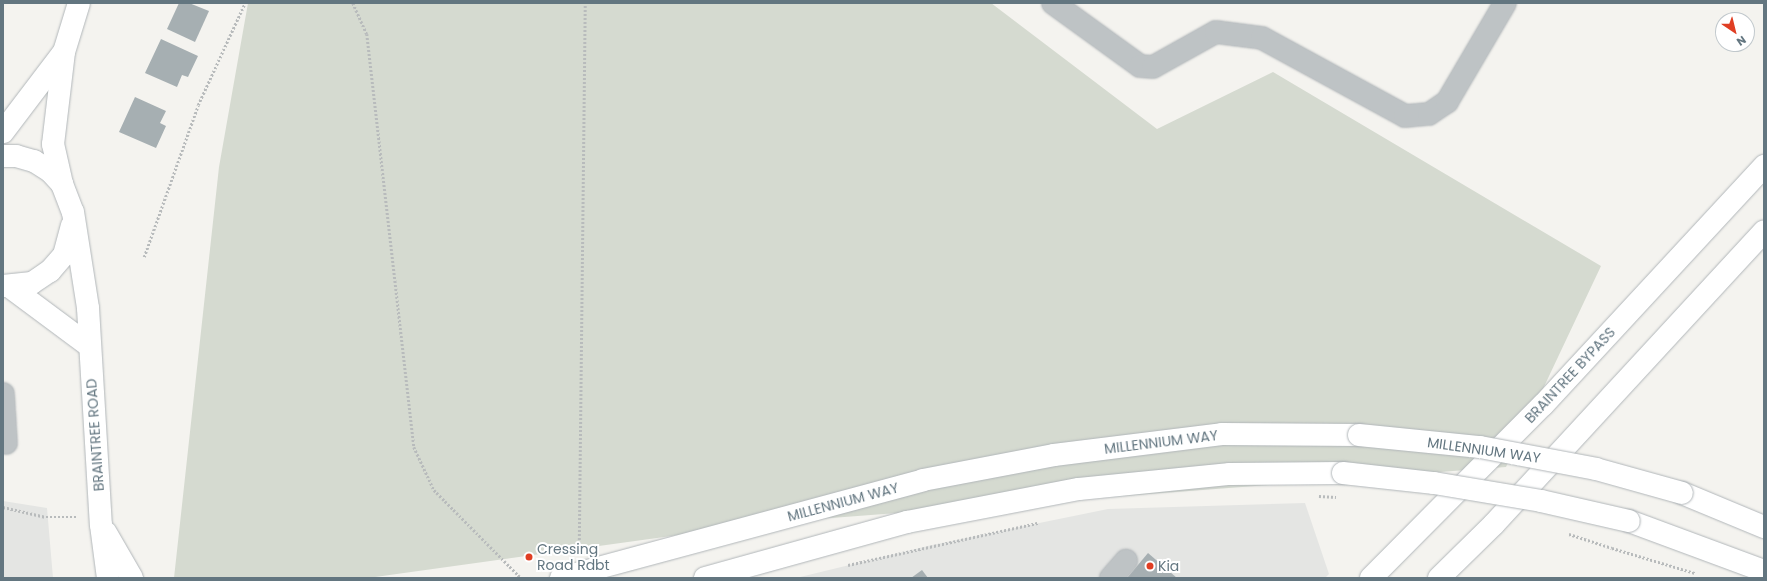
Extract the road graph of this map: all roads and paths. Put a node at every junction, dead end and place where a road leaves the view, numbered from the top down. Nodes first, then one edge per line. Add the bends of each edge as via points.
1 (79, 3) edge
2 (245, 3) edge
3 (353, 3) edge
4 (585, 3) edge
5 (1053, 3) edge
6 (1505, 3) edge
7 (64, 52) junction
8 (3, 132) edge
9 (3, 156) edge
10 (1764, 166) edge
11 (62, 184) junction
12 (73, 212) junction
13 (1764, 231) edge
14 (144, 257) dead end
15 (7, 287) edge
16 (88, 345) junction
17 (3, 394) edge
18 (3, 400) edge
19 (6, 443) dead end
20 (1311, 496) dead end
21 (1319, 496) dead end
22 (3, 507) edge
23 (101, 521) junction
24 (1039, 523) dead end
25 (1764, 527) edge
26 (1612, 548) dead end
27 (1126, 561) dead end
28 (842, 567) dead end
29 (1764, 571) edge
30 (570, 576) edge
31 (1703, 576) dead end
32 (108, 578) edge
33 (132, 578) edge
34 (521, 578) edge
35 (705, 578) edge
36 (1111, 578) edge
37 (1371, 578) edge
38 (1439, 578) edge

1 - 7 main road
2 - 14 path via 198,104
3 - 34 path via 367,34 414,447 434,490
4 - 30 path
5 - 6 street via 1140,66 1153,67 1216,32 1262,38 1405,116 1429,114 1447,102
7 - 8 main road
7 - 11 main road via 53,144
9 - 11 main road via 16,156 34,161 50,171
10 - 37 main road, BRAINTREE BYPASS via 1543,405
11 - 12 main road
12 - 15 main road via 72,234 64,255 50,271 32,282
12 - 16 main road, BRAINTREE ROAD via 88,308
13 - 38 main road via 1494,524
15 - 16 main road
16 - 23 main road, BRAINTREE ROAD via 98,450
17 - 18 street
18 - 19 street
20 - 21 path
22 - 23 path via 46,518
23 - 32 main road, BRAINTREE ROAD
23 - 33 main road
24 - 28 path
25 - 30 main road, MILLENNIUM WAY, bridge via 1682,493 1596,469 1480,447 1359,435 1222,434 1054,455 923,480
26 - 31 path
27 - 36 street
29 - 35 main road, bridge via 1628,521 1541,501 1344,473 1230,474 1079,489 907,522

